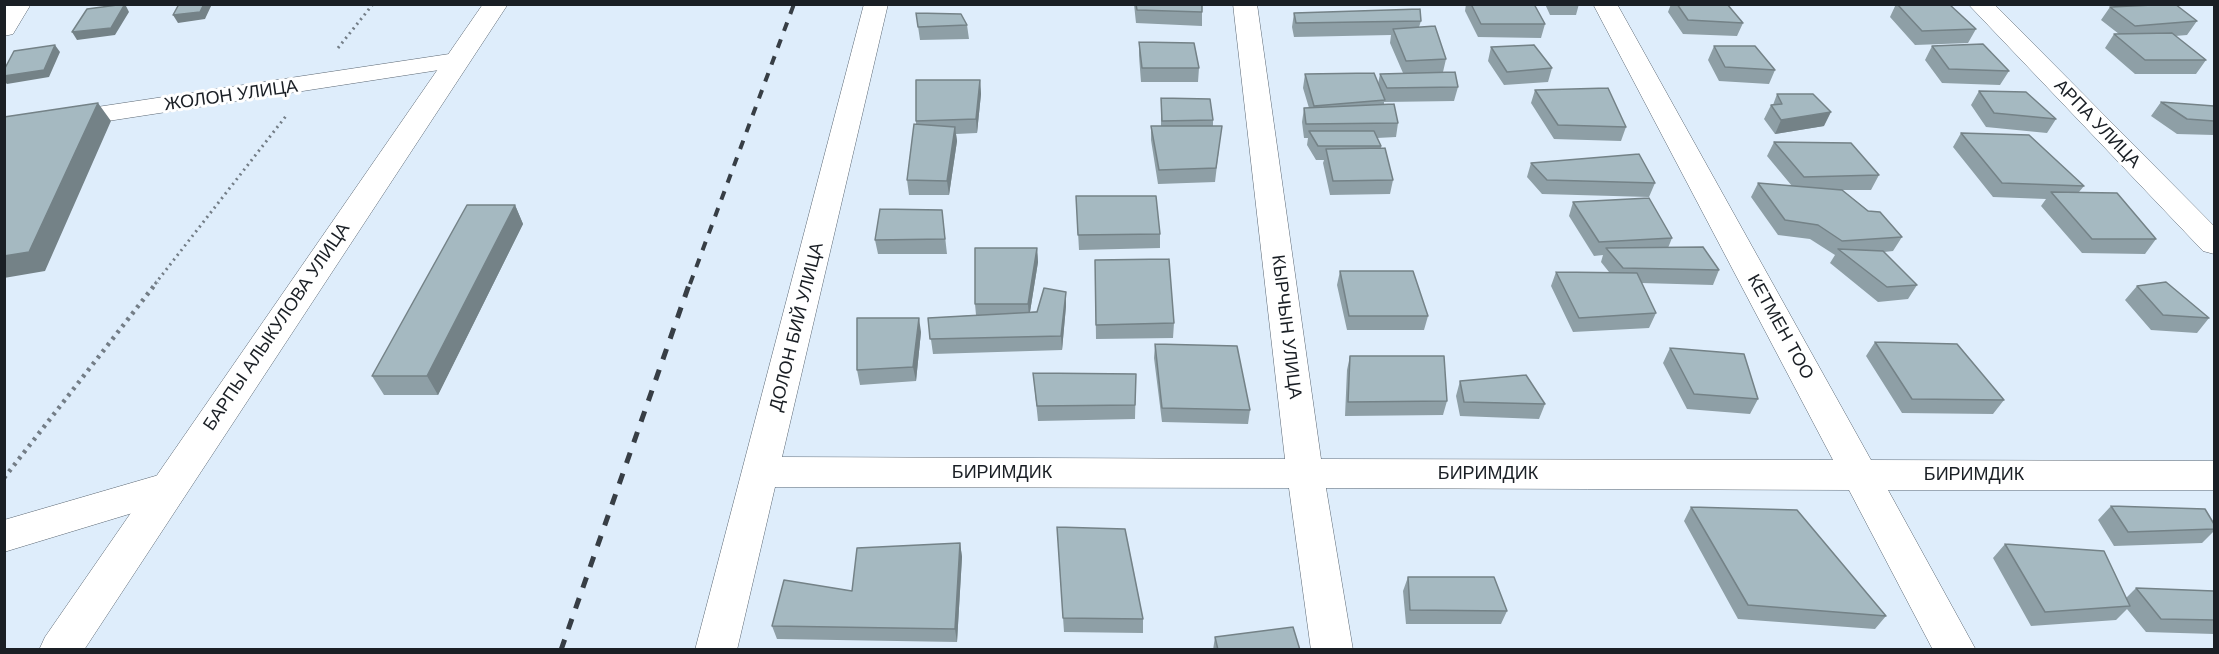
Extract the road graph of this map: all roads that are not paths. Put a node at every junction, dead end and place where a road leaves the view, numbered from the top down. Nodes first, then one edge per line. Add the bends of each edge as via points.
1 (496, 4) edge
2 (876, 4) edge
3 (1245, 4) edge
4 (1605, 4) edge
5 (1980, 4) edge
6 (456, 61) junction
7 (4, 129) edge
8 (2214, 244) edge
9 (761, 472) junction
10 (1305, 474) junction
11 (1861, 475) junction
12 (2214, 476) edge
13 (169, 487) junction
14 (4, 536) edge
15 (60, 650) edge
16 (716, 650) edge
17 (1332, 650) edge
18 (1955, 650) edge

1 - 6 street, БАРПЫ АЛЫКУЛОВА УЛИЦА
2 - 9 street, ДОЛОН БИЙ УЛИЦА
3 - 10 street, КЫРЧЫН УЛИЦА
4 - 11 street, КЕТМЕН ТОО
5 - 8 street, АРПА УЛИЦА
6 - 7 street, ЖОЛОН УЛИЦА
6 - 13 street, БАРПЫ АЛЫКУЛОВА УЛИЦА
9 - 10 street, БИРИМДИК
9 - 16 street, ДОЛОН БИЙ УЛИЦА
10 - 11 street, БИРИМДИК
10 - 17 street, КЫРЧЫН УЛИЦА
11 - 12 street, БИРИМДИК
11 - 18 street, КЕТМЕН ТОО
13 - 14 street
13 - 15 street, БАРПЫ АЛЫКУЛОВА УЛИЦА

